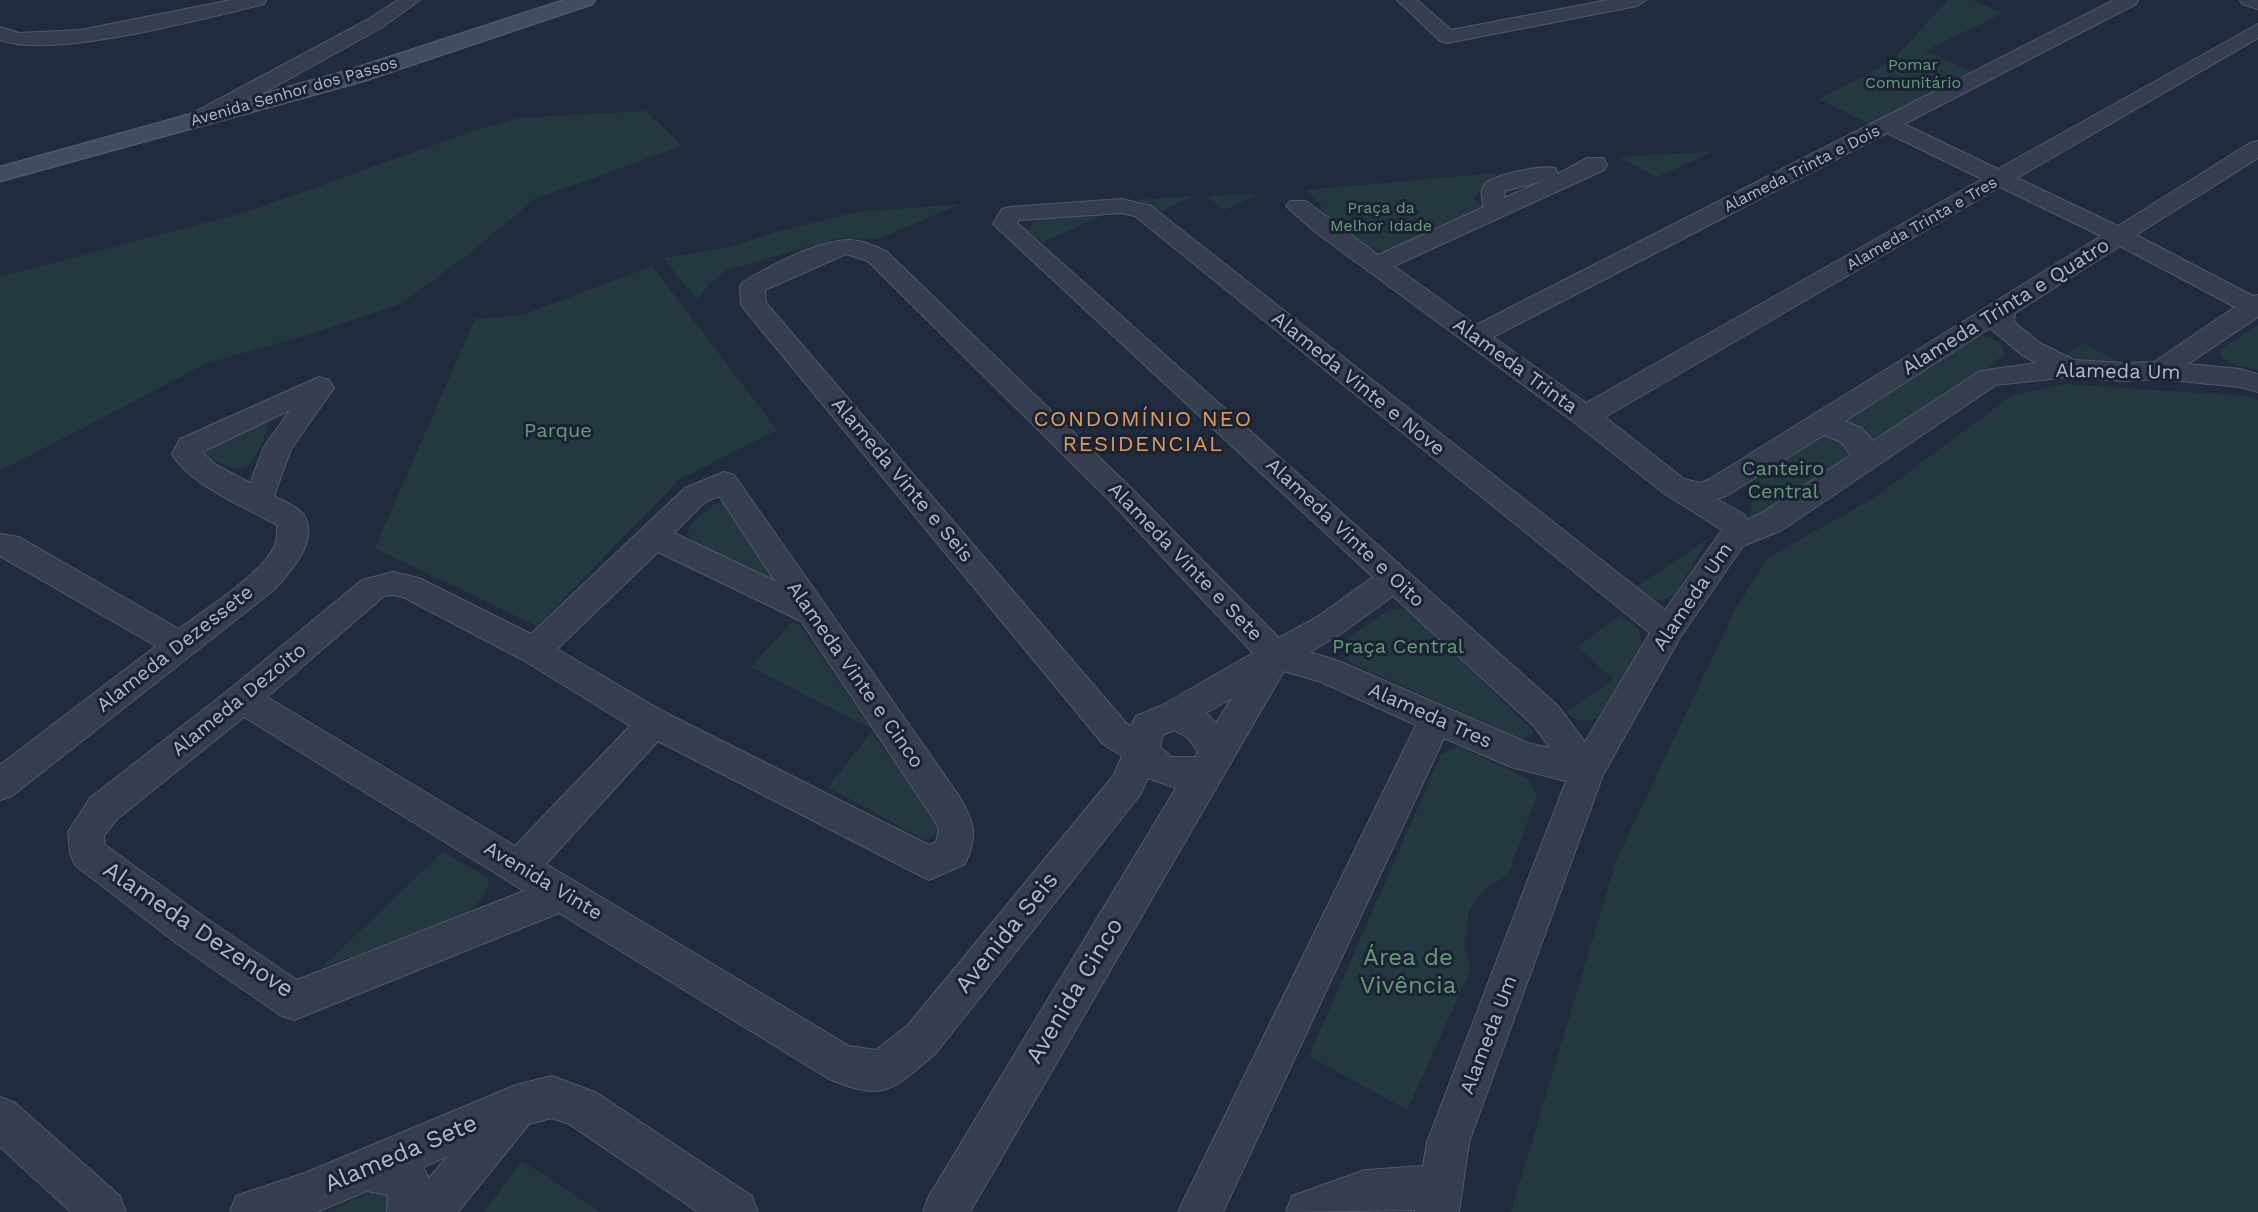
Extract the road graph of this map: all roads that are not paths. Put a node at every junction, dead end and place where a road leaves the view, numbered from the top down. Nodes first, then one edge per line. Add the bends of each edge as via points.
1 (256, 0) edge
2 (411, 0) edge
3 (585, 0) edge
4 (1406, 0) edge
5 (1637, 0) edge
6 (2129, 0) edge
7 (2248, 0) edge
8 (2258, 3) edge
9 (184, 8) edge
10 (2258, 30) edge
11 (0, 33) edge
12 (205, 116) junction
13 (1888, 125) junction
14 (2258, 148) edge
15 (0, 174) edge
16 (2001, 179) junction
17 (1298, 206) dead end
18 (1497, 210) dead end
19 (1024, 211) joint
20 (2120, 236) junction
21 (859, 248) joint
22 (1376, 265) junction
23 (2256, 306) edge
24 (2002, 310) junction
25 (1474, 336) junction
26 (2069, 368) junction
27 (2160, 370) junction
28 (2258, 383) edge
29 (1585, 416) junction
30 (1817, 425) junction
31 (278, 447) junction
32 (1864, 459) junction
33 (196, 463) junction
34 (1755, 466) junction
35 (1675, 486) junction
36 (258, 501) junction
37 (1733, 530) junction
38 (654, 537) junction
39 (4, 545) edge
40 (1394, 579) junction
41 (810, 611) junction
42 (1329, 626) junction
43 (1668, 630) junction
44 (181, 645) junction
45 (534, 651) junction
46 (1276, 656) junction
47 (1329, 671) junction
48 (242, 699) junction
49 (1173, 716) junction
50 (1546, 716) junction
51 (1436, 719) junction
52 (654, 723) junction
53 (1142, 750) junction
54 (1523, 757) junction
55 (1211, 762) junction
56 (1587, 771) junction
57 (1, 782) edge
58 (86, 832) joint
59 (520, 866) junction
60 (564, 893) junction
61 (843, 1065) joint
62 (516, 1106) junction
63 (0, 1118) edge
64 (365, 1169) junction
65 (1438, 1199) edge
66 (293, 1203) edge
67 (104, 1212) edge
68 (252, 1212) edge
69 (410, 1212) edge
70 (430, 1212) edge
71 (736, 1212) edge
72 (945, 1212) edge
73 (1200, 1212) edge
74 (1308, 1212) edge

1 - 9 street
2 - 12 street via 375,24
3 - 12 street, Avenida Senhor dos Passos via 512,22 447,48
4 - 5 street via 1447,37
6 - 13 street, Alameda Trinta e Dois
7 - 8 street
9 - 11 street via 72,38 30,42 4,38
10 - 16 street, Alameda Trinta e Tres
12 - 15 street, Avenida Senhor dos Passos
13 - 16 street
13 - 25 street, Alameda Trinta e Dois
14 - 20 street, Alameda Trinta e Quatro
16 - 20 street
16 - 29 street, Alameda Trinta e Tres
17 - 22 street, Alameda Trinta
18 - 22 street
19 - 40 street, Alameda Vinte e Oito via 1010,214 1005,224
19 - 43 street, Alameda Vinte e Nove via 1122,206 1143,211
20 - 23 street
20 - 24 street, Alameda Trinta e Quatro
21 - 46 street, Alameda Vinte e Sete via 877,256 1120,494
21 - 53 street, Alameda Vinte e Seis via 843,247 768,277 752,287 754,304 1115,734
22 - 25 street, Alameda Trinta
23 - 27 street
24 - 26 street via 2001,325 2015,339
24 - 30 street, Alameda Trinta e Quatro
25 - 29 street, Alameda Trinta
26 - 27 street, Alameda Um
26 - 32 street, Alameda Um via 1989,377
27 - 28 street, Alameda Um
29 - 35 street, Alameda Trinta
30 - 32 street via 1826,424 1852,434 1866,452
30 - 34 street, Alameda Trinta e Quatro
31 - 33 street via 253,472 238,477
31 - 33 street via 321,387 190,446
31 - 36 street
32 - 37 street, Alameda Um via 1771,522
33 - 36 street
34 - 35 street, Alameda Trinta e Quatro via 1718,488 1700,493
34 - 37 street
35 - 37 street, Alameda Trinta
36 - 44 street, Alameda Dezessete via 291,519 294,538 285,556 264,581
37 - 43 street, Alameda Um
38 - 41 street
38 - 41 street, Alameda Vinte e Cinco via 696,495 723,482
38 - 45 street
39 - 44 street
40 - 42 street
40 - 50 street, Alameda Vinte e Oito
41 - 52 street, Alameda Vinte e Cinco via 946,807 957,828 952,852 929,863
42 - 46 street
42 - 47 street via 1325,649
43 - 56 street, Alameda Um
44 - 57 street, Alameda Dezessete
45 - 48 street, Alameda Dezoito via 400,583 387,583 373,588
45 - 52 street
46 - 47 street, Alameda Tres
46 - 49 street
46 - 55 street, Avenida Cinco
47 - 51 street, Alameda Tres
48 - 58 street, Alameda Dezoito via 103,809
48 - 59 street, Avenida Vinte
49 - 53 street via 1148,726
49 - 55 street via 1193,721 1206,735
50 - 54 street via 1550,742
50 - 56 street, Alameda Vinte e Oito
51 - 54 street, Alameda Tres
51 - 73 street
52 - 59 street
53 - 55 street via 1154,767 1176,773
53 - 61 street, Avenida Seis via 1128,784 922,1039 882,1072
54 - 56 street, Alameda Tres
55 - 72 street, Avenida Cinco
56 - 65 street, Alameda Um via 1448,1142
58 - 60 street, Alameda Dezenove via 88,853 294,1001
59 - 60 street, Avenida Vinte
60 - 61 street, Avenida Vinte
62 - 64 street, Alameda Sete
62 - 70 street
62 - 71 street, Alameda Sete via 552,1097 582,1108
63 - 67 street
64 - 66 street, Alameda Sete
64 - 69 street via 390,1172 410,1184
65 - 74 street via 1365,1192
66 - 68 street, Alameda Sete

